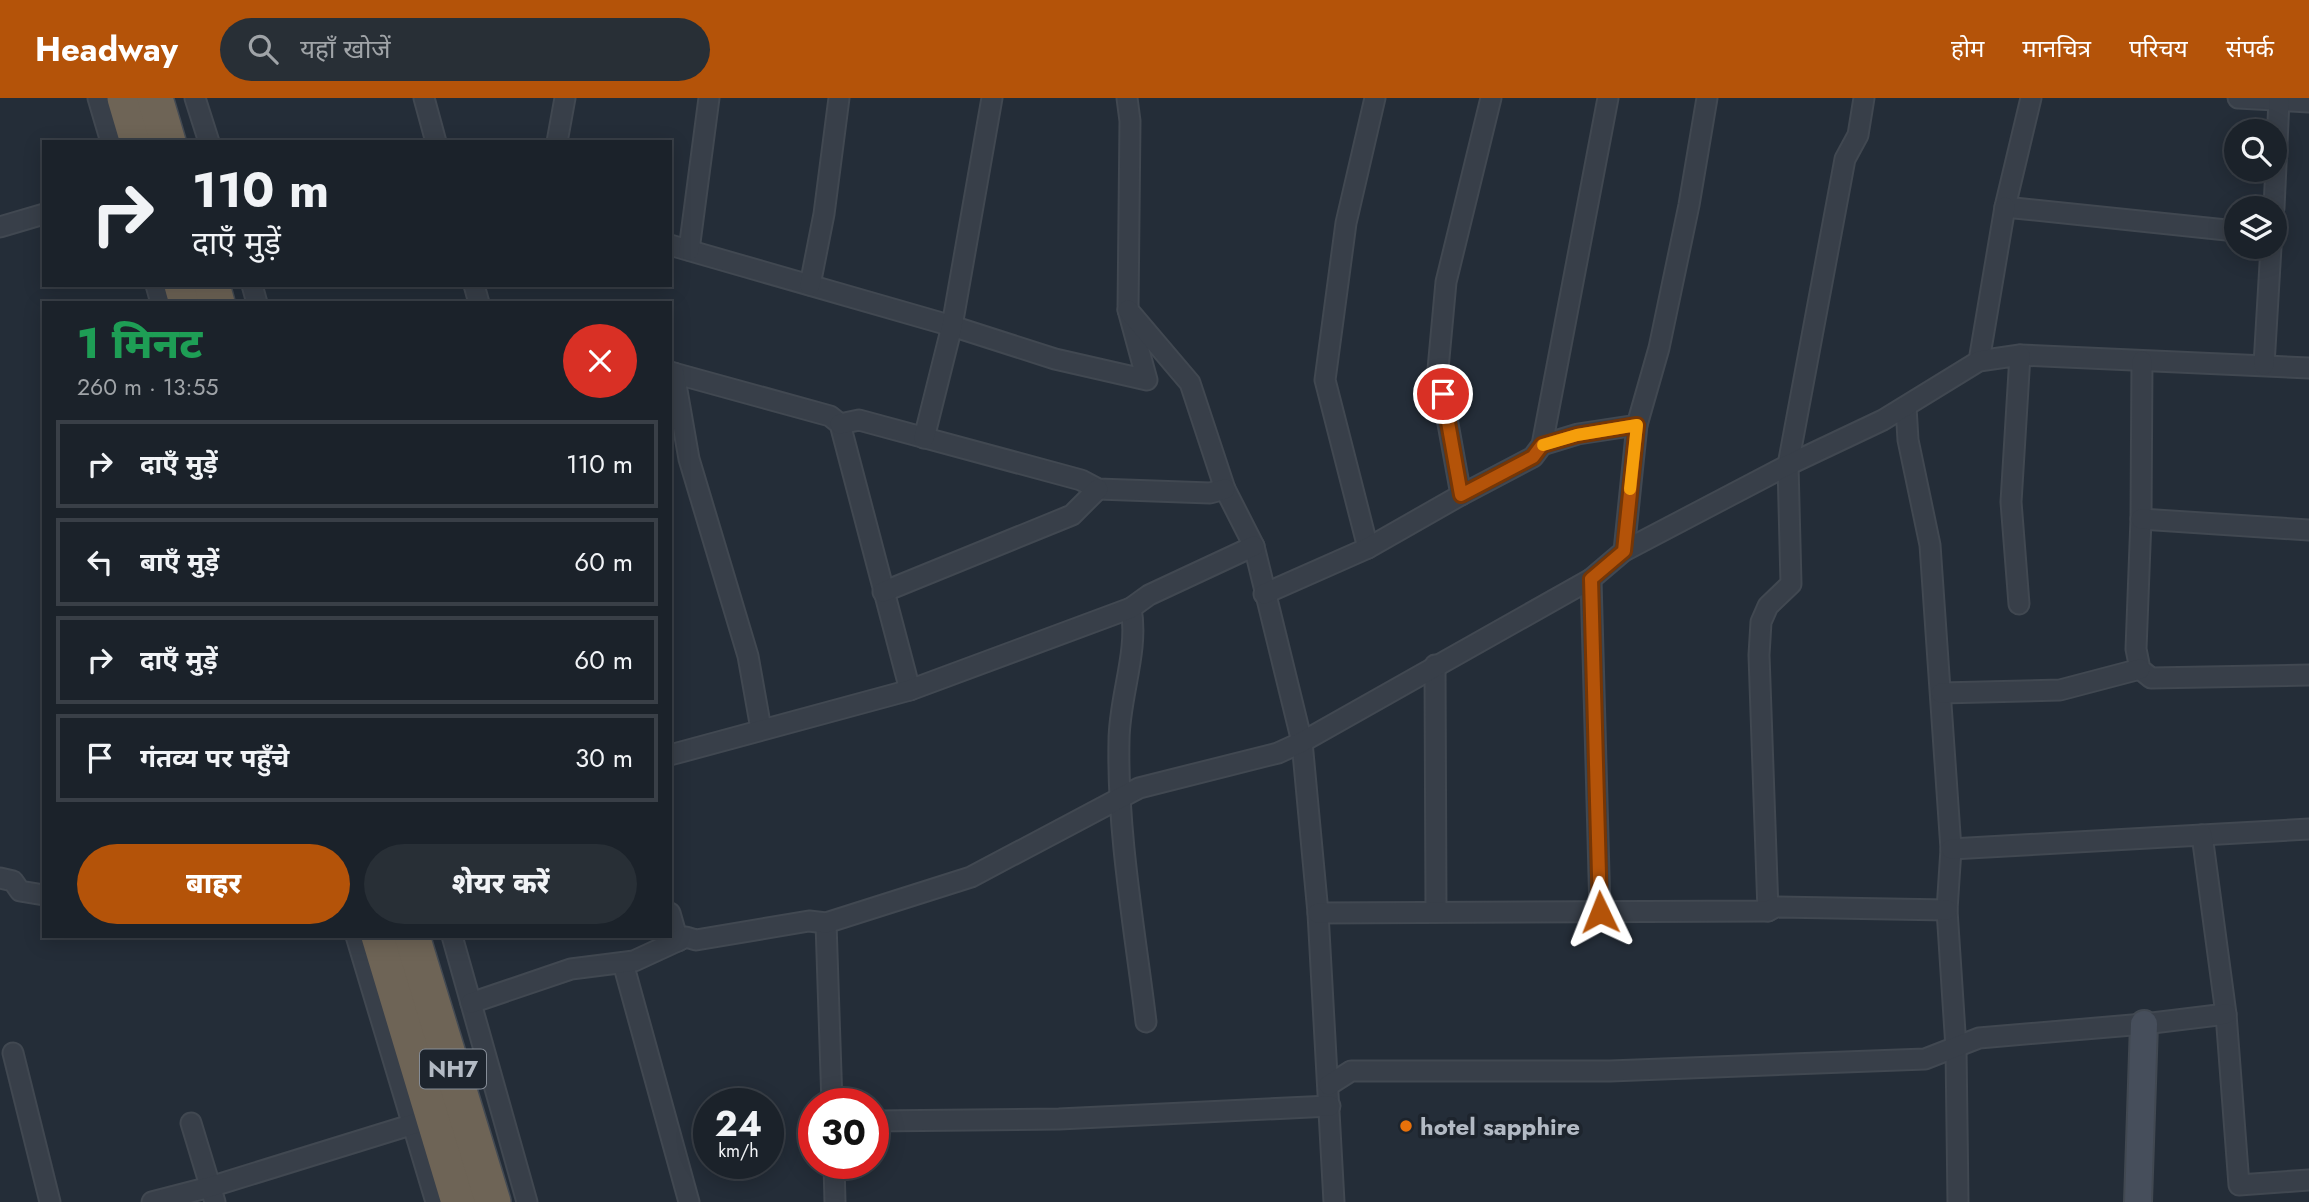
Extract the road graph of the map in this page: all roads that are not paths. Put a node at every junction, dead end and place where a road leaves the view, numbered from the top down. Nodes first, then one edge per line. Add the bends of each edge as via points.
1 (98, 98) edge
2 (125, 98) edge
3 (155, 98) edge
4 (195, 98) edge
5 (424, 98) edge
6 (565, 98) edge
7 (709, 98) edge
8 (839, 98) edge
9 (992, 98) edge
10 (1127, 98) edge
11 (1375, 98) edge
12 (1491, 98) edge
13 (1608, 98) edge
14 (1707, 98) edge
15 (1864, 98) edge
16 (2031, 98) edge
17 (2238, 98) edge
18 (2279, 100) junction
19 (2309, 102) edge
20 (110, 140) edge
21 (137, 140) edge
22 (167, 140) edge
23 (208, 140) edge
24 (435, 140) edge
25 (557, 140) edge
26 (2275, 196) edge
27 (2005, 207) junction
28 (42, 215) edge
29 (0, 228) edge
30 (2224, 230) edge
31 (680, 247) edge
32 (2270, 259) edge
33 (810, 285) junction
34 (1128, 310) junction
35 (953, 326) junction
36 (2020, 355) junction
37 (1979, 361) junction
38 (2142, 361) junction
39 (2264, 365) junction
40 (2309, 368) edge
41 (672, 372) edge
42 (1906, 407) junction
43 (840, 424) junction
44 (1637, 425) junction
45 (924, 438) junction
46 (1542, 445) junction
47 (1788, 465) junction
48 (1098, 489) junction
49 (1225, 489) junction
50 (1461, 495) junction
51 (2141, 519) junction
52 (2309, 530) edge
53 (1254, 545) junction
54 (1368, 548) junction
55 (1624, 551) junction
56 (1591, 579) junction
57 (883, 592) junction
58 (1264, 594) junction
59 (2019, 604) dead end
60 (1131, 608) junction
61 (1435, 665) junction
62 (2140, 669) junction
63 (2309, 675) edge
64 (910, 690) junction
65 (1941, 693) junction
66 (761, 730) junction
67 (1302, 742) junction
68 (672, 754) edge
69 (1120, 800) junction
70 (2309, 829) edge
71 (2202, 835) junction
72 (1951, 849) junction
73 (0, 878) edge
74 (42, 895) edge
75 (1947, 910) junction
76 (1768, 911) junction
77 (1436, 912) junction
78 (1600, 912) junction
79 (1318, 913) junction
80 (672, 920) edge
81 (827, 923) junction
82 (357, 938) edge
83 (379, 938) edge
84 (413, 938) edge
85 (453, 938) edge
86 (678, 941) junction
87 (623, 963) junction
88 (471, 1003) junction
89 (2226, 1014) junction
90 (1146, 1022) dead end
91 (2144, 1024) junction
92 (1956, 1048) junction
93 (13, 1053) dead end
94 (1329, 1085) junction
95 (832, 1088) edge
96 (1330, 1106) junction
97 (423, 1121) junction
98 (889, 1121) edge
99 (191, 1123) dead end
100 (834, 1179) edge
101 (2309, 1180) edge
102 (212, 1195) edge
103 (50, 1202) edge
104 (152, 1202) edge
105 (436, 1202) edge
106 (458, 1202) edge
107 (493, 1202) edge
108 (527, 1202) edge
109 (690, 1202) edge
110 (835, 1202) edge
111 (1334, 1202) edge
112 (1958, 1202) edge
113 (2138, 1202) edge

1 - 20 street
2 - 21 highway
3 - 22 highway
4 - 23 street
5 - 24 street
6 - 25 street
7 - 31 street
8 - 33 street
9 - 35 street
10 - 34 street
11 - 54 street via 1346,223 1325,380
12 - 50 street via 1446,282 1438,369
13 - 46 street
14 - 44 street via 1659,348
15 - 47 street via 1858,135 1845,159
16 - 27 street
17 - 18 street
18 - 19 street
18 - 26 street
27 - 30 street
27 - 37 street
28 - 29 street
31 - 33 street
32 - 39 street
33 - 35 street
34 - 35 street via 1147,380 1055,359
34 - 49 street via 1190,383
35 - 45 street
36 - 37 street
36 - 38 street
36 - 59 street via 2011,502
37 - 42 street
38 - 39 street
38 - 51 street
39 - 40 street
41 - 43 street via 830,416
41 - 66 street via 689,459 748,656
42 - 47 street
42 - 65 street via 1908,440 1930,545
43 - 45 street via 859,420
43 - 57 street
44 - 46 street
44 - 55 street
45 - 48 street via 1081,480
46 - 50 street via 1533,457
47 - 55 street
47 - 76 street via 1791,584 1768,606 1761,622 1759,655
48 - 49 street via 1210,493
48 - 57 street via 1072,515
49 - 53 street
50 - 54 street
51 - 52 street
51 - 62 street via 2136,649
53 - 58 street
53 - 60 street
54 - 58 street
55 - 56 street
56 - 61 street
56 - 78 street
57 - 64 street
58 - 67 street
60 - 64 street
60 - 69 street via 1135,627 1119,738
61 - 67 street
61 - 77 street
62 - 63 street via 2151,678
62 - 65 street via 2060,690
64 - 66 street
65 - 72 street
66 - 68 street
67 - 69 street via 1139,788
67 - 79 street
69 - 81 street via 971,877
69 - 90 street
70 - 71 street
71 - 72 street
71 - 89 street
72 - 75 street
73 - 74 street via 13,881 20,891
75 - 76 street
75 - 92 street
76 - 78 street
77 - 78 street
77 - 79 street
79 - 94 street
80 - 86 street
81 - 86 street via 809,921
81 - 95 street
82 - 97 street
83 - 97 highway, NH7
84 - 107 highway, NH7
85 - 88 street
86 - 87 street
87 - 88 street via 571,969
87 - 109 street
88 - 108 street
89 - 91 street
89 - 101 street via 2239,1185
91 - 92 street via 1979,1038
91 - 113 street
92 - 94 street via 1926,1059 1610,1071 1351,1071
92 - 112 street
93 - 103 street
94 - 96 street
96 - 98 street via 1059,1119
96 - 111 street
97 - 102 street
97 - 105 street
97 - 106 highway, NH7
99 - 102 street
100 - 110 street
102 - 104 street

